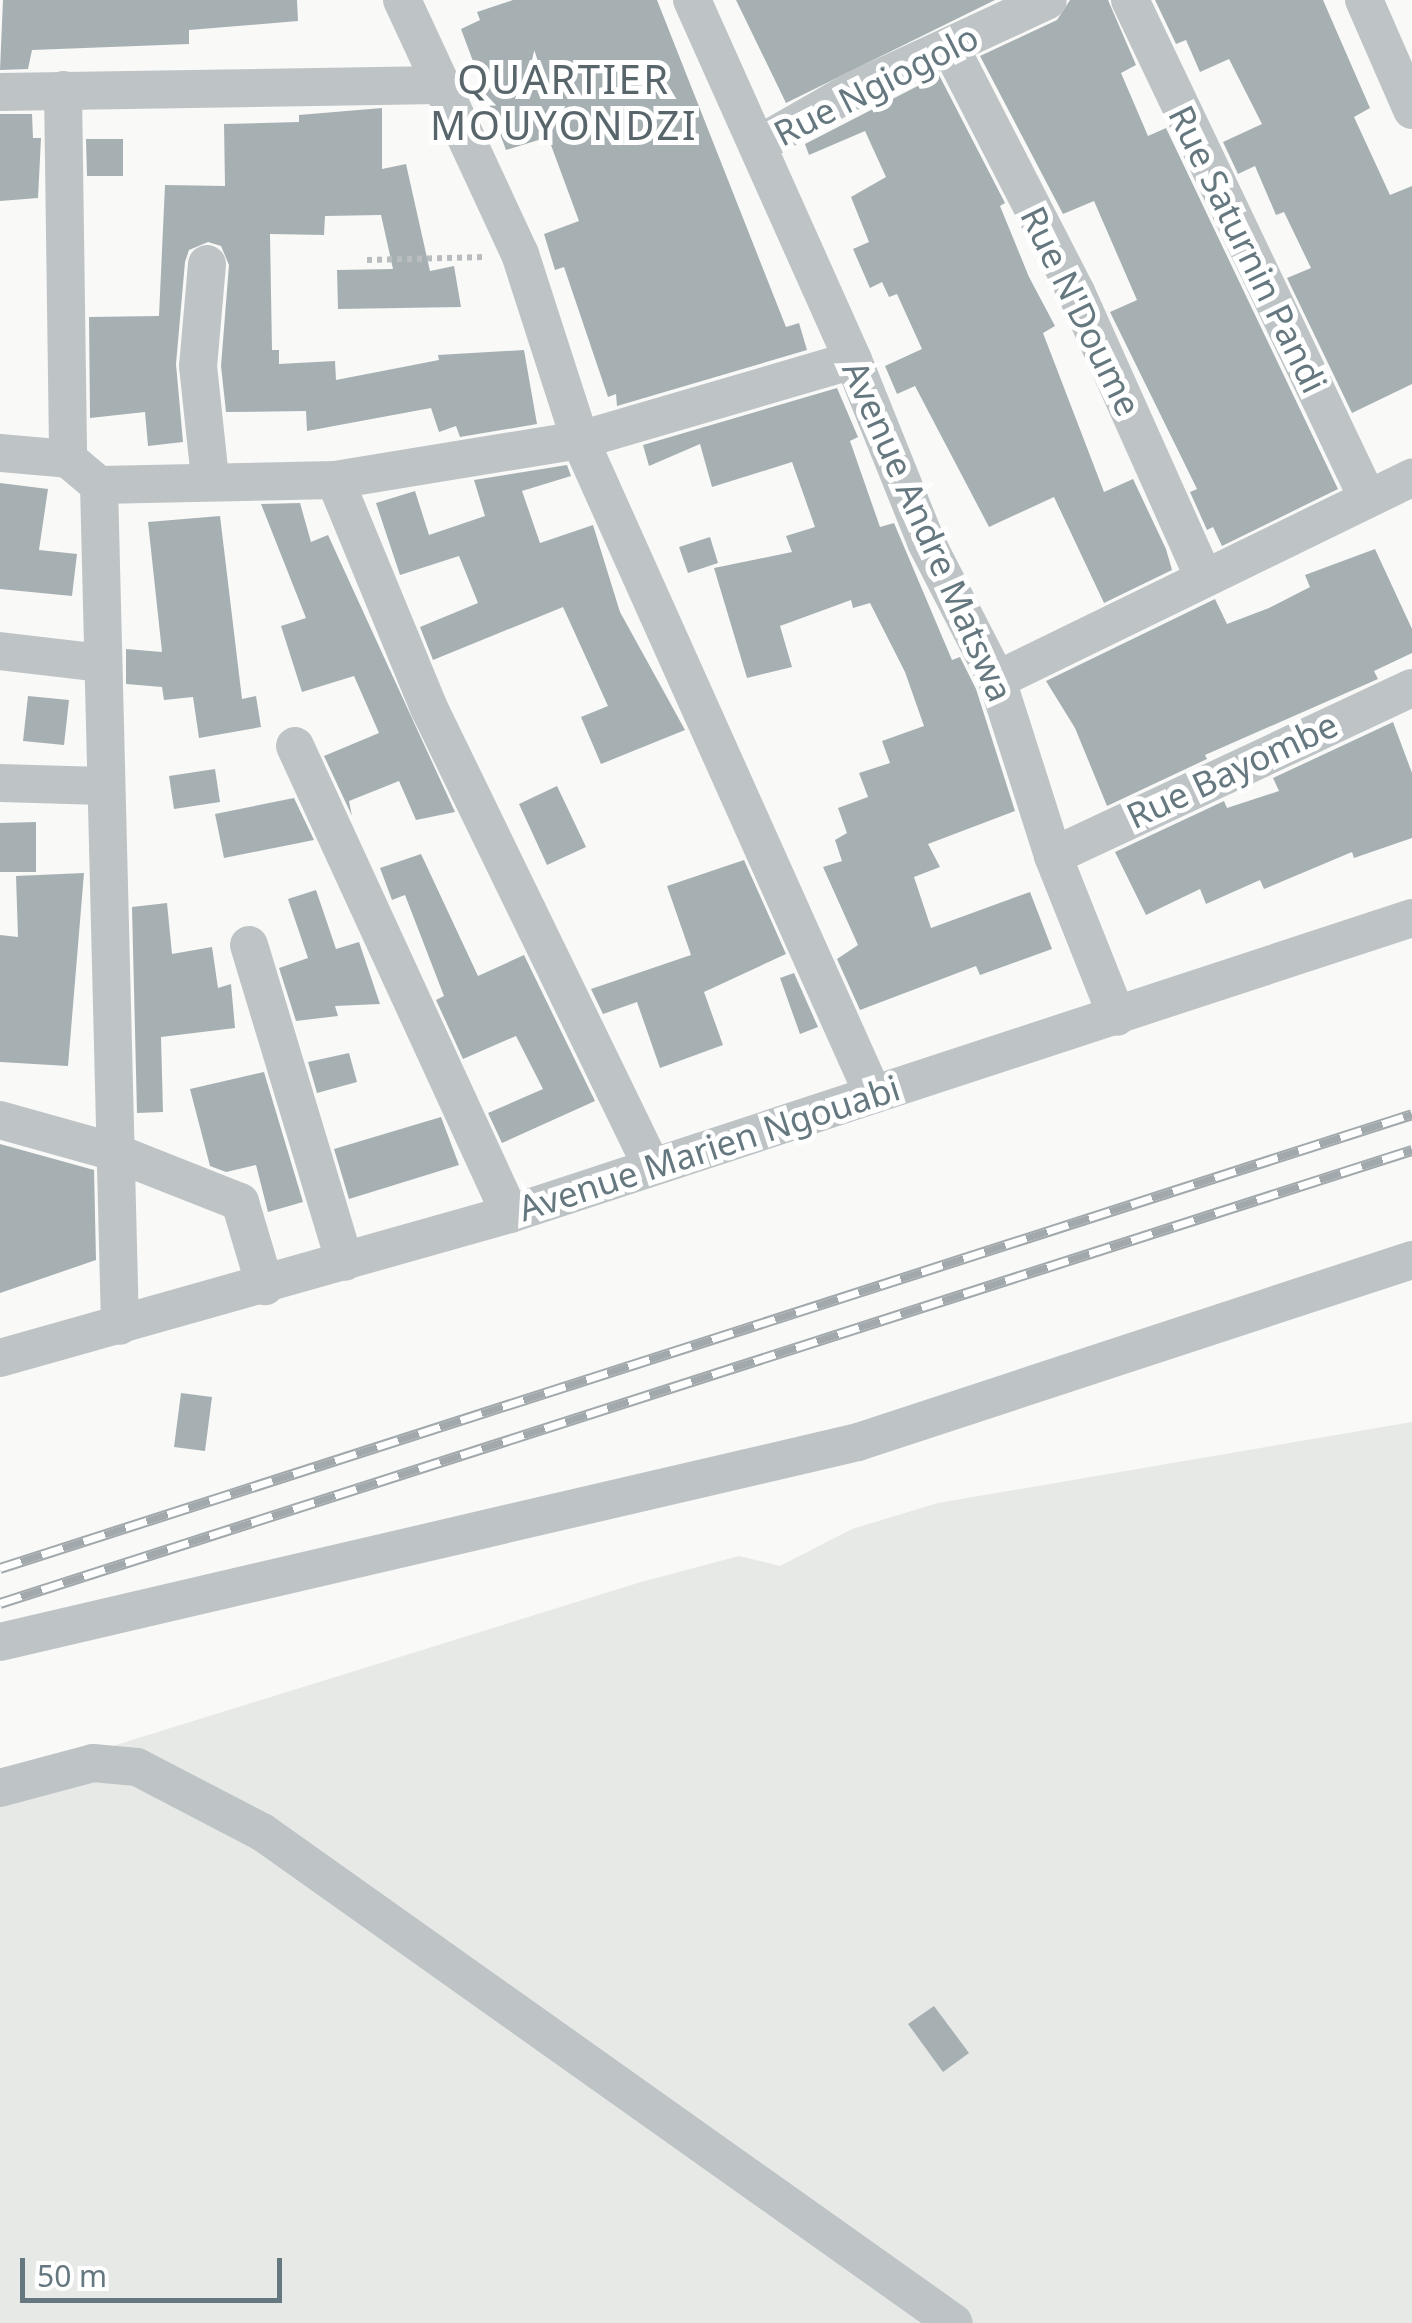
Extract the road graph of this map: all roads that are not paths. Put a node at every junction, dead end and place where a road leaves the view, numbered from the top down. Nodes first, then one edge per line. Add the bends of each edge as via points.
1 (402, 0) edge
2 (692, 0) edge
3 (1048, 0) edge
4 (1130, 0) edge
5 (1364, 0) edge
6 (950, 48) junction
7 (1401, 53) edge
8 (440, 85) junction
9 (63, 90) junction
10 (0, 92) edge
11 (1412, 110) edge
12 (758, 144) junction
13 (207, 264) dead end
14 (853, 360) junction
15 (580, 440) junction
16 (0, 454) edge
17 (68, 459) junction
18 (1412, 478) edge
19 (210, 479) junction
20 (335, 480) junction
21 (98, 485) junction
22 (1367, 498) junction
23 (1204, 578) junction
24 (0, 651) edge
25 (100, 663) junction
26 (997, 680) junction
27 (1412, 688) edge
28 (295, 746) dead end
29 (0, 784) edge
30 (102, 786) junction
31 (1053, 856) junction
32 (1412, 918) edge
33 (249, 945) dead end
34 (1117, 1017) junction
35 (873, 1094) junction
36 (0, 1120) edge
37 (111, 1151) junction
38 (652, 1167) junction
39 (510, 1214) junction
40 (1412, 1260) edge
41 (345, 1262) junction
42 (264, 1286) junction
43 (120, 1326) junction
44 (0, 1358) edge
45 (0, 1642) edge
46 (0, 1788) edge
47 (954, 2323) edge

1 - 8 street
2 - 12 street, Avenue Andre Matswa
3 - 6 street, Rue Ngiogolo
4 - 22 street, Rue Saturnin Pandi
5 - 7 street
6 - 12 street, Rue Ngiogolo
6 - 23 street, Rue N'Doume via 1076,292
7 - 11 street
8 - 9 street
8 - 15 street via 520,254
9 - 10 street
9 - 17 street
12 - 14 street, Avenue Andre Matswa
13 - 19 street via 198,366
14 - 15 street
14 - 26 street, Avenue Andre Matswa via 926,542
15 - 20 street
15 - 35 street
16 - 17 street
17 - 21 street
18 - 22 street
19 - 20 street
19 - 21 street
20 - 38 street via 429,708
21 - 25 street
22 - 23 street
23 - 26 street
24 - 25 street
25 - 30 street
26 - 31 street, Avenue Andre Matswa
27 - 31 street, Rue Bayombe
28 - 39 street
29 - 30 street
30 - 37 street
31 - 34 street, Avenue Andre Matswa
32 - 34 street, Avenue Marien Ngouabi
33 - 41 street
34 - 35 street, Avenue Marien Ngouabi
35 - 38 street, Avenue Marien Ngouabi
36 - 37 street
37 - 42 street via 240,1202
37 - 43 street
38 - 39 street, Avenue Marien Ngouabi
39 - 41 street, Avenue Marien Ngouabi
40 - 45 street via 858,1442 158,1600
41 - 42 street, Avenue Marien Ngouabi
42 - 43 street, Avenue Marien Ngouabi
43 - 44 street, Avenue Marien Ngouabi
46 - 47 street via 92,1763 137,1767 262,1832

